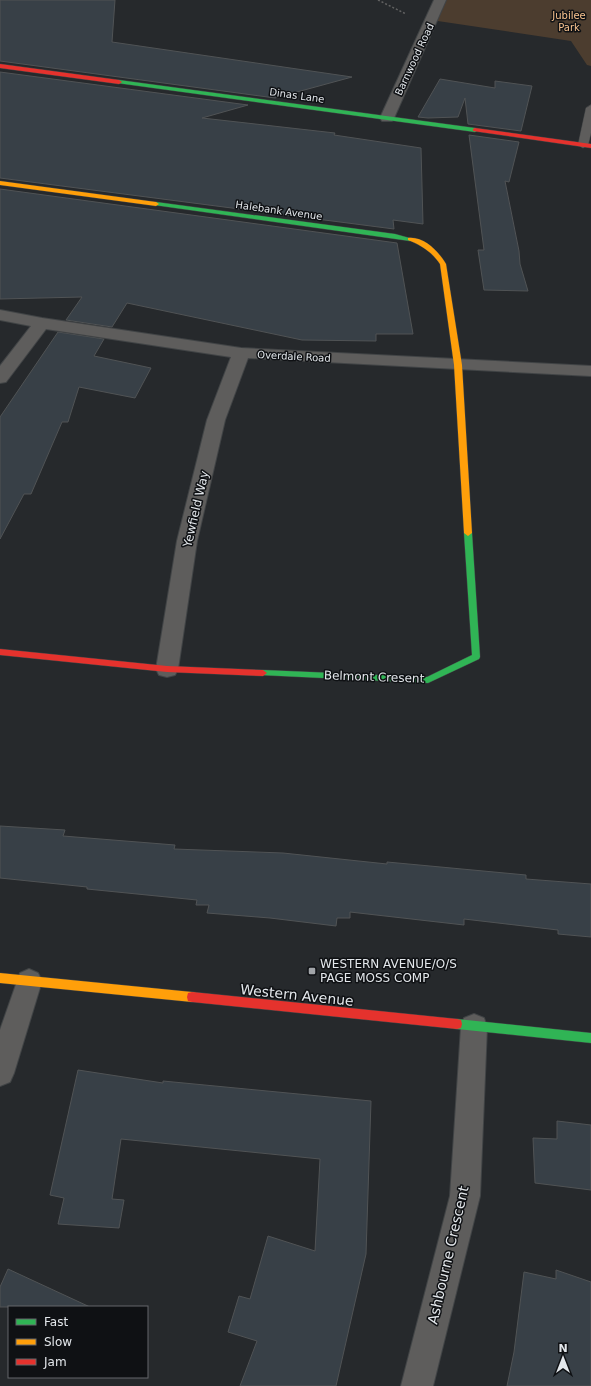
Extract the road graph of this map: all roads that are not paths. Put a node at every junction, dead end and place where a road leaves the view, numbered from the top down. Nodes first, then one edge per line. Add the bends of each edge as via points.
1 (440, 0) edge
2 (0, 66) edge
3 (590, 115) edge
4 (387, 118) junction
5 (587, 146) edge
6 (0, 183) edge
7 (0, 315) edge
8 (42, 323) junction
9 (242, 353) junction
10 (458, 365) junction
11 (591, 371) edge
12 (0, 378) edge
13 (0, 652) edge
14 (167, 669) junction
15 (0, 978) edge
16 (29, 981) junction
17 (474, 1027) junction
18 (591, 1038) edge
19 (0, 1073) edge
20 (417, 1386) edge

1 - 4 street, Barnwood Road
2 - 4 street, Dinas Lane
3 - 5 lane
4 - 5 street, Dinas Lane
6 - 10 street, Halebank Avenue via 418,241 433,250 443,264
7 - 8 street, Overdale Road
8 - 9 street, Overdale Road
8 - 12 street
9 - 10 street, Overdale Road
9 - 14 street, Yewfield Way via 216,420 187,541
10 - 11 street, Overdale Road
10 - 14 street, Belmont Cresent via 476,657 428,680
13 - 14 street, Belmont Cresent
15 - 16 street, Western Avenue
16 - 17 street, Western Avenue
16 - 19 street
17 - 18 street, Western Avenue
17 - 20 street, Ashbourne Crescent via 464,1196

